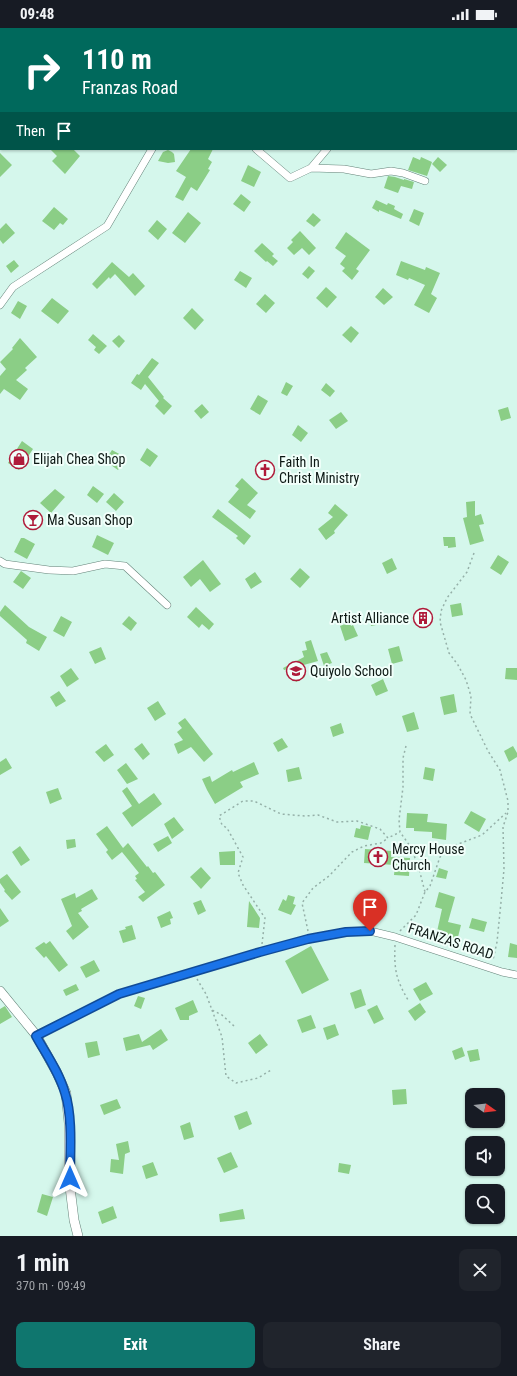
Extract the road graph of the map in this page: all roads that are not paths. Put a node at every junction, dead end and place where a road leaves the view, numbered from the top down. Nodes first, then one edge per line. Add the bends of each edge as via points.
1 (151, 150) edge
2 (257, 150) edge
3 (326, 150) edge
4 (311, 168) junction
5 (425, 181) dead end
6 (0, 305) edge
7 (0, 561) edge
8 (168, 605) dead end
9 (517, 975) edge
10 (0, 992) edge
11 (36, 1036) junction
12 (78, 1236) edge

1 - 6 street via 107,226 14,287
2 - 4 street via 290,178
3 - 4 street
4 - 5 street via 344,169 371,174 391,171
7 - 8 street via 5,564 73,571 105,564 125,566
9 - 11 street, FRANZAS ROAD via 395,937 370,931 346,932 260,952 119,994
10 - 11 street
11 - 12 street via 66,1093 70,1123 70,1178

